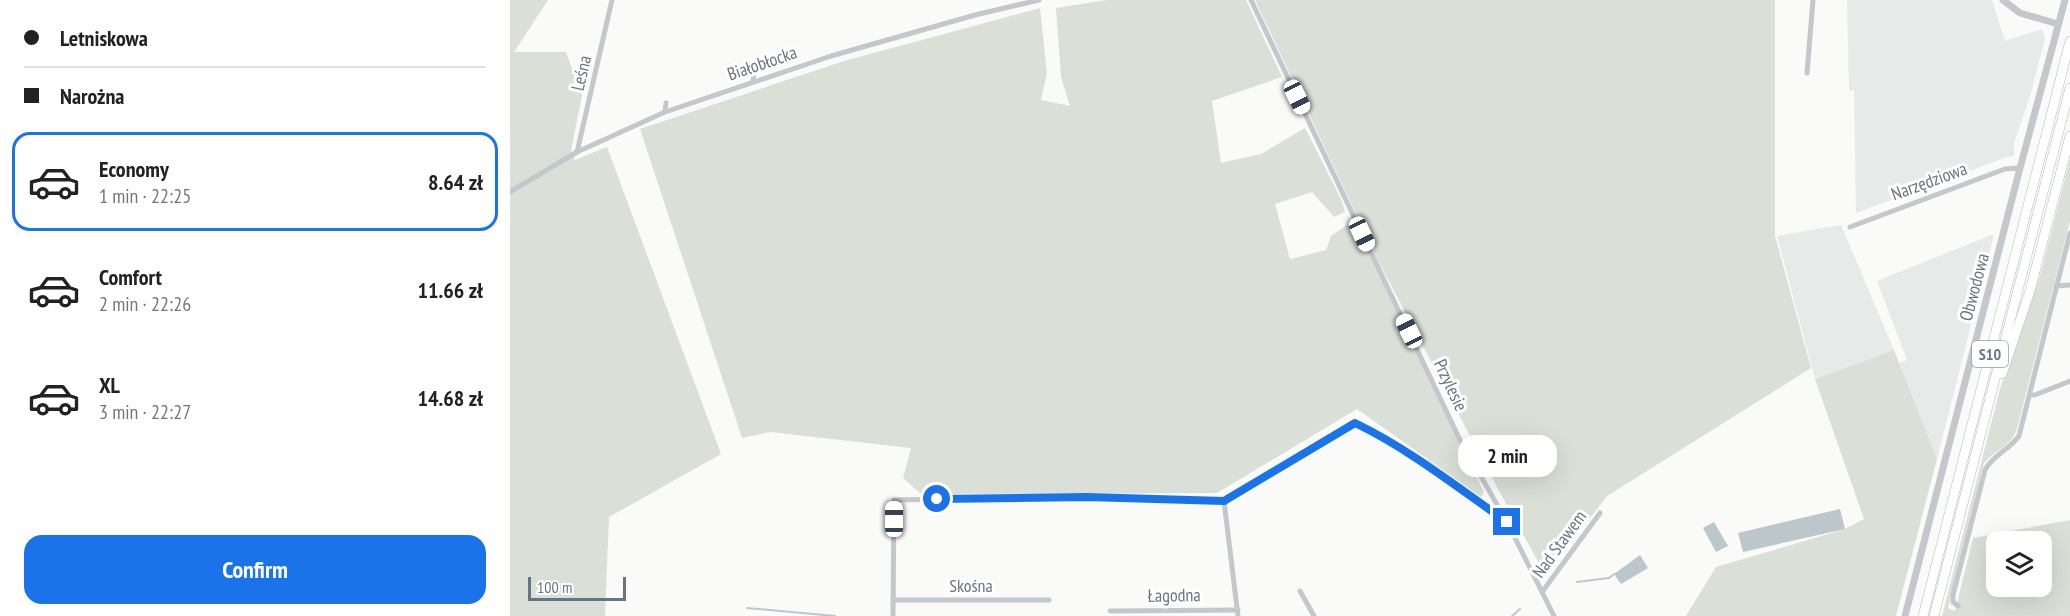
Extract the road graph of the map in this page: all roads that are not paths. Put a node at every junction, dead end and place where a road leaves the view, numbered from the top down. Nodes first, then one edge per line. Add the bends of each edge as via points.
1 (612, 0) edge
2 (1039, 0) edge
3 (1251, 0) edge
4 (1813, 0) edge
5 (2003, 0) edge
6 (2065, 0) edge
7 (2058, 24) junction
8 (854, 39) dead end
9 (2070, 41) edge
10 (857, 48) junction
11 (754, 71) dead end
12 (1808, 73) dead end
13 (753, 82) junction
14 (2070, 88) edge
15 (666, 103) dead end
16 (665, 112) junction
17 (2070, 136) edge
18 (577, 152) junction
19 (2020, 168) junction
20 (512, 190) edge
21 (1850, 227) dead end
22 (2070, 233) edge
23 (2070, 285) edge
24 (2056, 286) junction
25 (2070, 381) edge
26 (2030, 394) junction
27 (1990, 401) junction
28 (1224, 501) junction
29 (1600, 513) dead end
30 (1507, 522) junction
31 (1300, 591) dead end
32 (1542, 592) junction
33 (893, 600) junction
34 (1049, 600) dead end
35 (1958, 606) dead end
36 (1110, 611) dead end
37 (1238, 613) edge
38 (893, 616) edge
39 (1314, 616) edge
40 (1554, 616) edge
41 (1905, 616) edge
42 (1923, 616) edge
43 (1934, 616) edge

1 - 18 street, Leśna
2 - 10 street, Białobłocka
3 - 30 street, Przylesie via 1460,440
4 - 12 street
5 - 7 street via 2020,13
6 - 7 street, Obwodowa
7 - 19 street, Obwodowa
8 - 10 street
9 - 42 highway, S10
10 - 13 street, Białobłocka
11 - 13 street
13 - 16 street, Białobłocka
14 - 27 highway, S10
15 - 16 street
16 - 18 street, Białobłocka
17 - 27 highway via 2030,291
18 - 20 street, Białobłocka
19 - 21 street, Narzędziowa via 2005,169
19 - 41 street, Obwodowa
22 - 24 street
23 - 24 street
24 - 26 street
25 - 26 street
26 - 35 street via 2019,436 1985,470 1953,595
27 - 43 highway, S10
28 - 30 street via 1355,423 1418,459
28 - 33 street via 1087,497 894,500
28 - 37 street
29 - 32 street, Nad Stawem
30 - 32 street, Przylesie
31 - 39 street
32 - 40 street, Przylesie
33 - 34 street, Skośna
33 - 38 street
36 - 37 street, Łagodna

